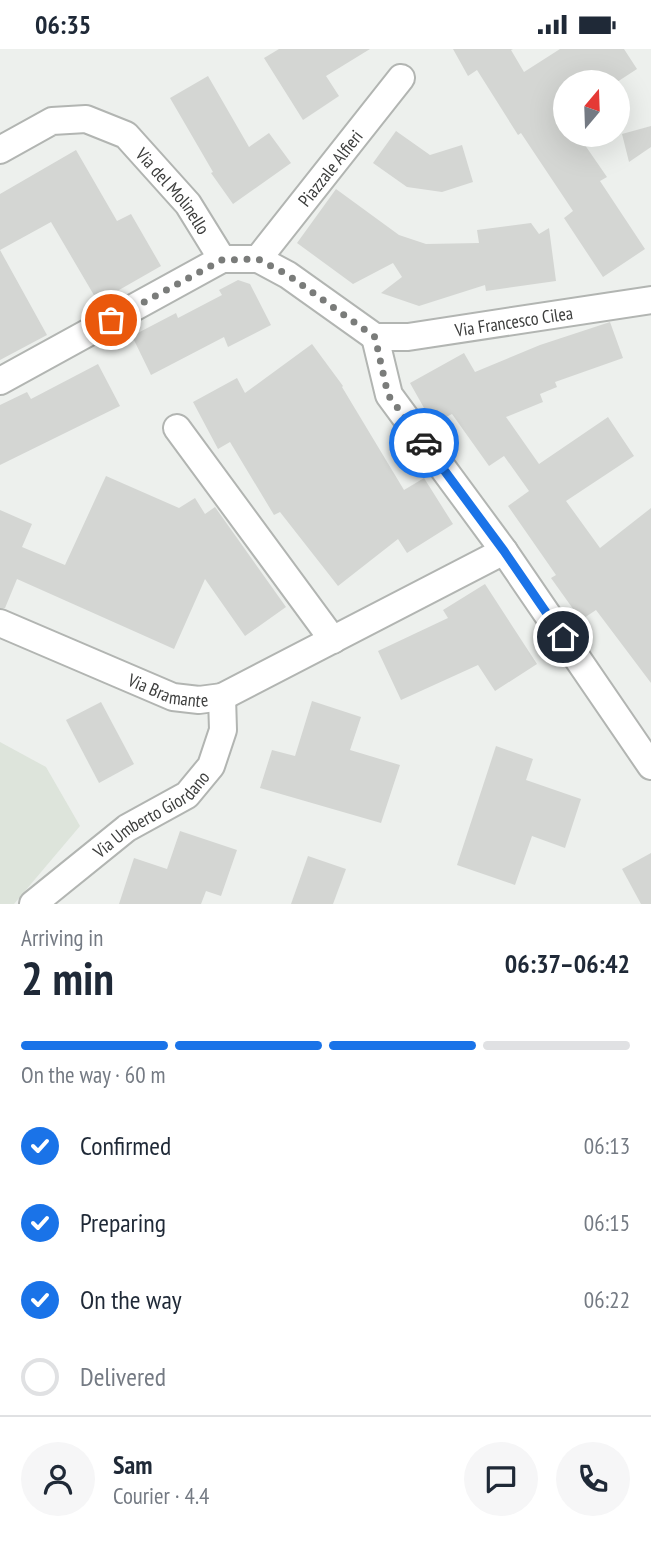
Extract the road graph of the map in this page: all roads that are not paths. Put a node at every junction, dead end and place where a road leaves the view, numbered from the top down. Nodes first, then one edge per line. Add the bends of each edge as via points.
1 (401, 78) dead end
2 (0, 150) edge
3 (258, 259) junction
4 (222, 260) junction
5 (651, 300) edge
6 (375, 337) junction
7 (0, 381) edge
8 (177, 428) dead end
9 (504, 551) junction
10 (0, 623) edge
11 (333, 639) junction
12 (222, 697) junction
13 (651, 767) edge
14 (33, 904) edge

1 - 3 street, Piazzale Alfieri
2 - 4 street, Via del Molinello via 52,121 86,119 126,135 188,204
3 - 4 street
3 - 6 street
4 - 7 street
5 - 6 street, Via Francesco Cilea via 408,337
6 - 9 street via 388,395
8 - 11 street
9 - 11 street, Via Bramante
9 - 13 street
10 - 12 street, Via Bramante via 173,697
11 - 12 street, Via Bramante
12 - 14 street, Via Umberto Giordano via 223,730 211,766 187,795 127,828

